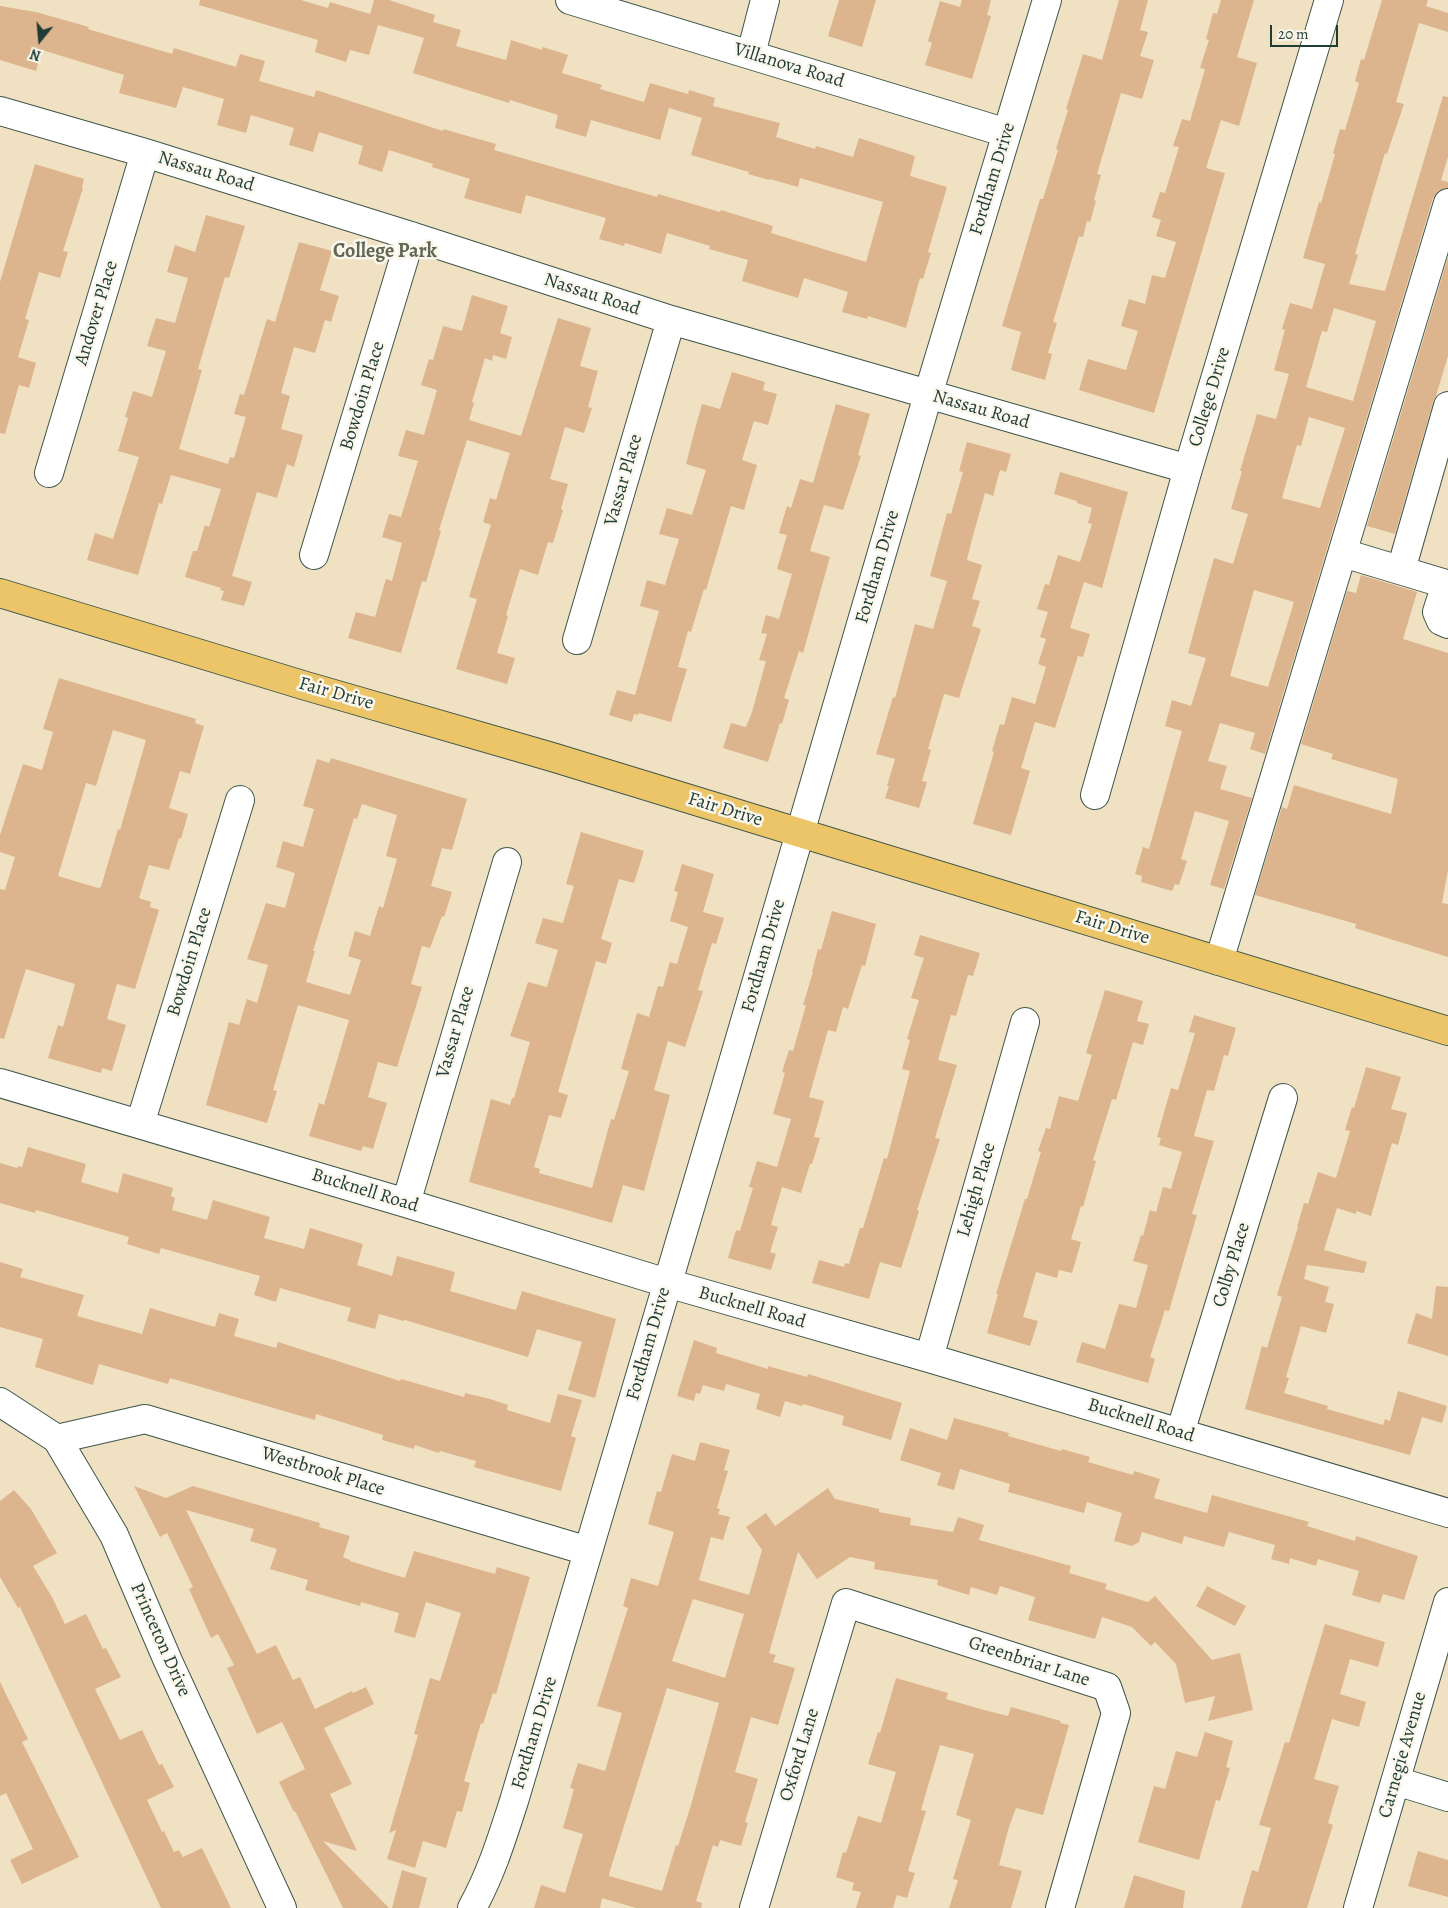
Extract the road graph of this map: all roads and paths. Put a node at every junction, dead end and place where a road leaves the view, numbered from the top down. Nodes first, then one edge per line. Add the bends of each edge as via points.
1 (570, 0) edge
2 (765, 0) edge
3 (1047, 0) edge
4 (1329, 0) edge
5 (751, 54) junction
6 (0, 111) edge
7 (1008, 133) junction
8 (145, 153) junction
9 (1448, 203) edge
10 (411, 236) junction
11 (671, 320) junction
12 (928, 395) junction
13 (1448, 406) edge
14 (1188, 469) junction
15 (49, 473) dead end
16 (1343, 553) junction
17 (314, 555) dead end
18 (1401, 570) junction
19 (1447, 580) edge
20 (0, 593) edge
21 (1448, 624) edge
22 (577, 640) dead end
23 (1095, 795) dead end
24 (240, 800) dead end
25 (800, 834) junction
26 (507, 862) dead end
27 (1219, 961) junction
28 (1025, 1022) dead end
29 (1448, 1031) edge
30 (0, 1083) edge
31 (1283, 1098) dead end
32 (140, 1124) junction
33 (406, 1203) junction
34 (667, 1283) junction
35 (928, 1358) junction
36 (0, 1402) edge
37 (1180, 1433) junction
38 (57, 1439) junction
39 (1448, 1513) edge
40 (588, 1551) junction
41 (1448, 1602) edge
42 (846, 1603) joint
43 (1396, 1781) junction
44 (1448, 1797) edge
45 (282, 1908) edge
46 (472, 1908) edge
47 (754, 1908) edge
48 (1060, 1908) edge
49 (1358, 1908) edge

1 - 5 street, Villanova Road
2 - 5 street
3 - 7 street, Fordham Drive
4 - 14 street, College Drive
5 - 7 street, Villanova Road
6 - 8 street, Nassau Road
7 - 12 street, Fordham Drive
8 - 10 street, Nassau Road
8 - 15 street, Andover Place
9 - 16 street
10 - 11 street, Nassau Road
10 - 17 street, Bowdoin Place
11 - 12 street, Nassau Road
11 - 22 street, Vassar Place
12 - 14 street, Nassau Road
12 - 25 street, Fordham Drive
13 - 18 street
14 - 23 street, College Drive
16 - 18 street
16 - 27 street
18 - 19 street
19 - 21 street via 1437,612 1440,621
20 - 25 main road, Fair Drive
24 - 32 street, Bowdoin Place
25 - 27 main road, Fair Drive
25 - 34 street, Fordham Drive
26 - 33 street, Vassar Place
27 - 29 main road, Fair Drive
28 - 35 street, Lehigh Place
30 - 32 street, Bucknell Road
31 - 37 street, Colby Place
32 - 33 street, Bucknell Road
33 - 34 street, Bucknell Road
34 - 35 street, Bucknell Road
34 - 40 street, Fordham Drive
35 - 37 street, Bucknell Road
36 - 38 street, Princeton Drive
37 - 39 street, Bucknell Road
38 - 40 street, Westbrook Place via 146,1418
38 - 45 street, Princeton Drive via 114,1535 172,1670
40 - 46 street, Fordham Drive via 498,1852
41 - 43 street, Carnegie Avenue
42 - 47 street, Oxford Lane
42 - 48 street, Greenbriar Lane via 1108,1687 1116,1712
43 - 44 street
43 - 49 street, Carnegie Avenue

